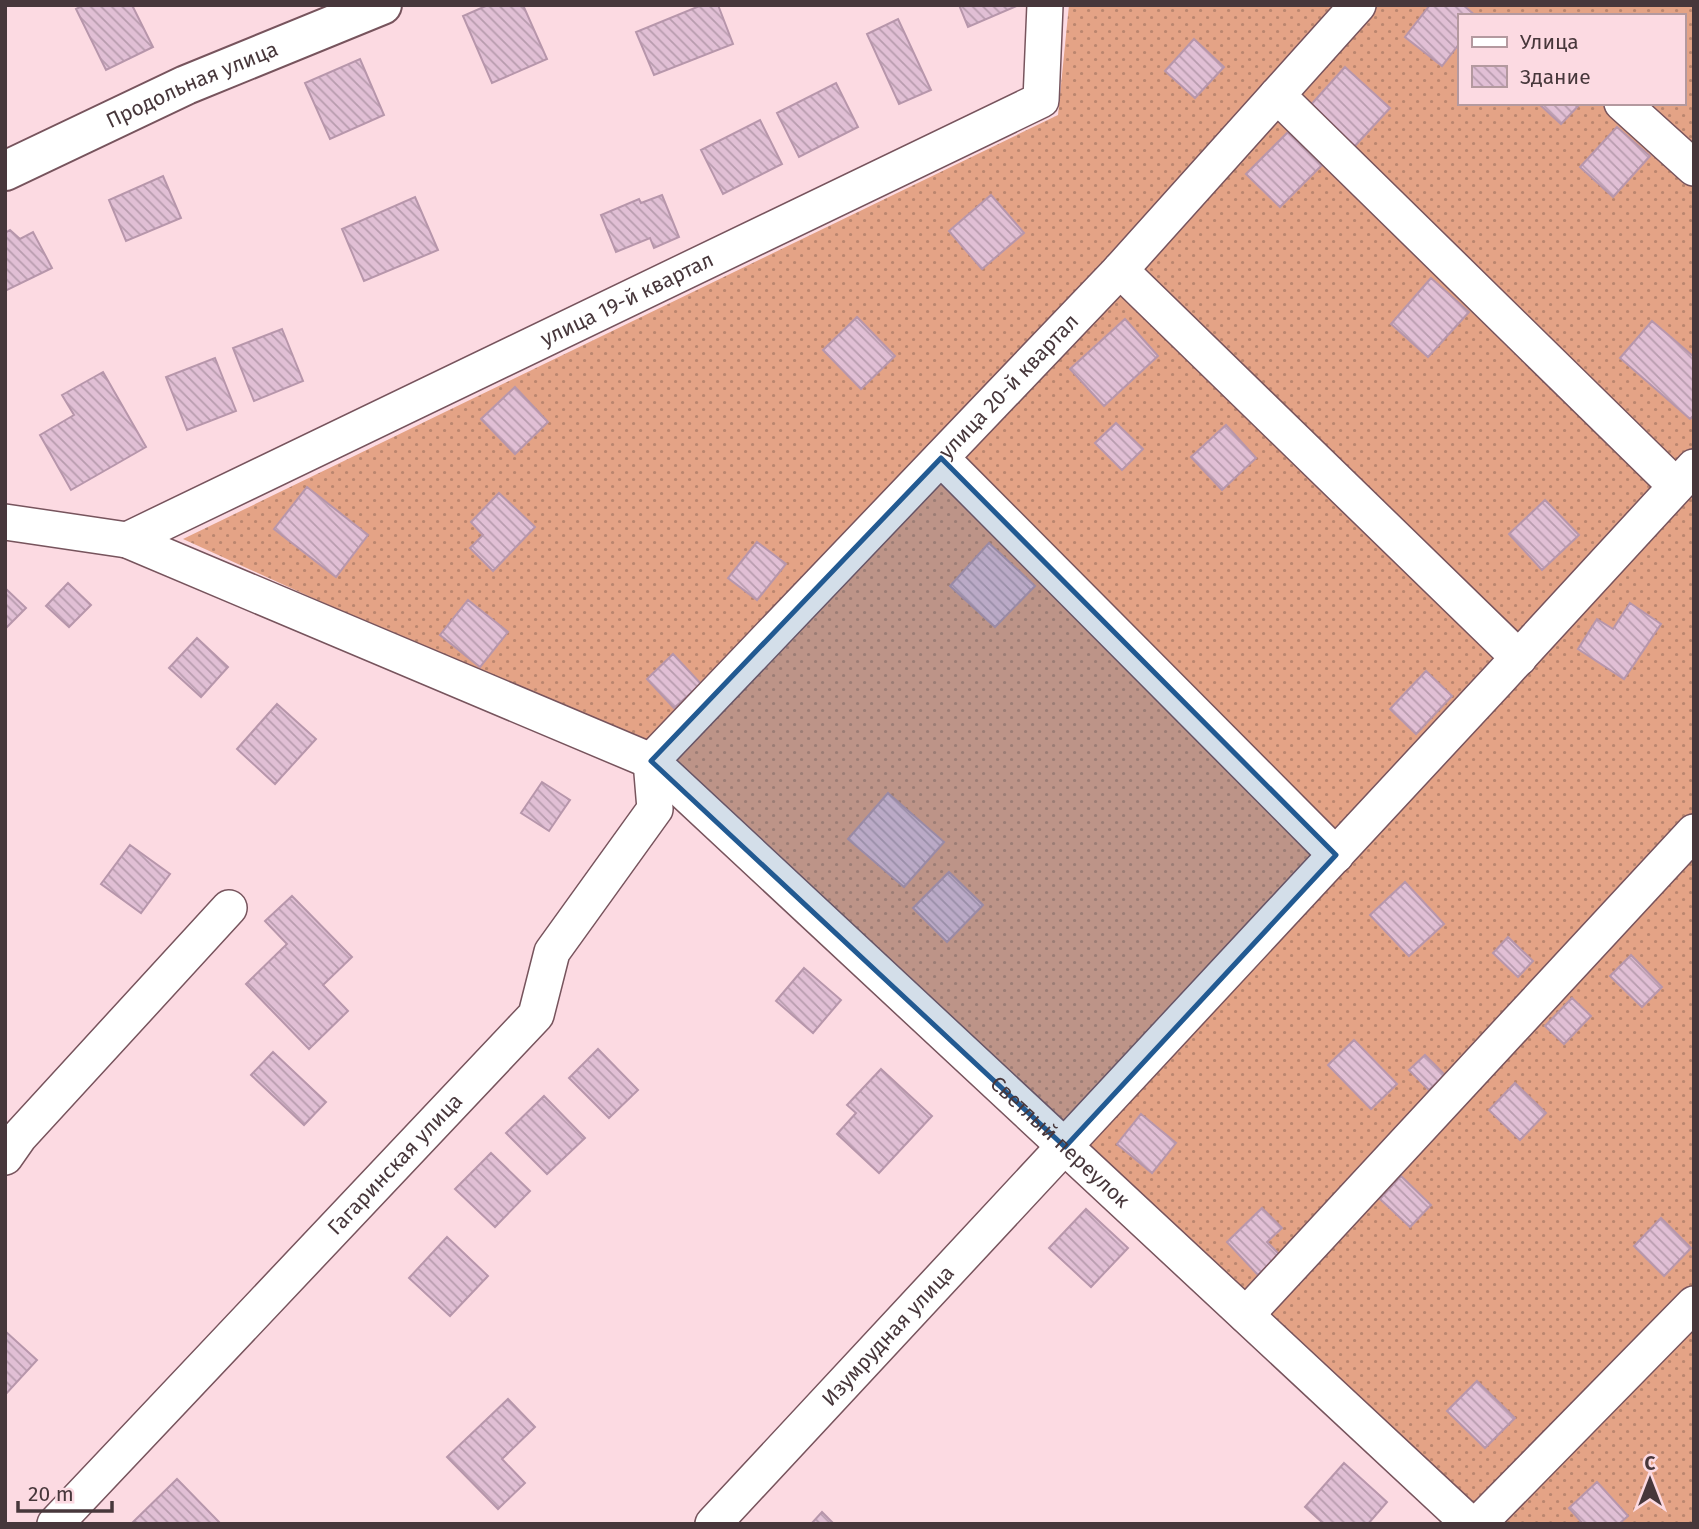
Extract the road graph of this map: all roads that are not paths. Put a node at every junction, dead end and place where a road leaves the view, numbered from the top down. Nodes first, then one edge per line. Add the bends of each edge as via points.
1 (382, 5) edge
2 (1045, 5) edge
3 (1359, 5) edge
4 (1277, 95) junction
5 (1624, 105) edge
6 (1694, 168) edge
7 (5, 171) edge
8 (1120, 270) junction
9 (941, 458) junction
10 (1685, 477) edge
11 (5, 522) edge
12 (127, 540) junction
13 (1519, 658) junction
14 (651, 761) junction
15 (1694, 832) edge
16 (1336, 855) junction
17 (229, 908) dead end
18 (1065, 1147) junction
19 (5, 1157) edge
20 (1694, 1304) edge
21 (1246, 1315) junction
22 (55, 1524) edge
23 (713, 1524) edge
24 (1471, 1524) edge
25 (1478, 1524) edge

1 - 7 street, Продольная улица via 186,85
2 - 12 street, улица 19-й квартал via 1041,100
3 - 4 street, улица 20-й квартал
4 - 8 street, улица 20-й квартал
4 - 10 street
5 - 6 street
8 - 9 street, улица 20-й квартал
8 - 13 street
9 - 14 street, улица 20-й квартал
9 - 16 street
10 - 13 street, Изумрудная улица
11 - 12 street
12 - 14 street
13 - 16 street, Изумрудная улица
14 - 18 street, Светлый переулок
14 - 22 street, Гагаринская улица via 655,809 552,952 536,1015
15 - 21 street
16 - 18 street, Изумрудная улица
17 - 19 street via 28,1126
18 - 21 street, Светлый переулок
18 - 23 street, Изумрудная улица
20 - 25 street
21 - 24 street, Светлый переулок

